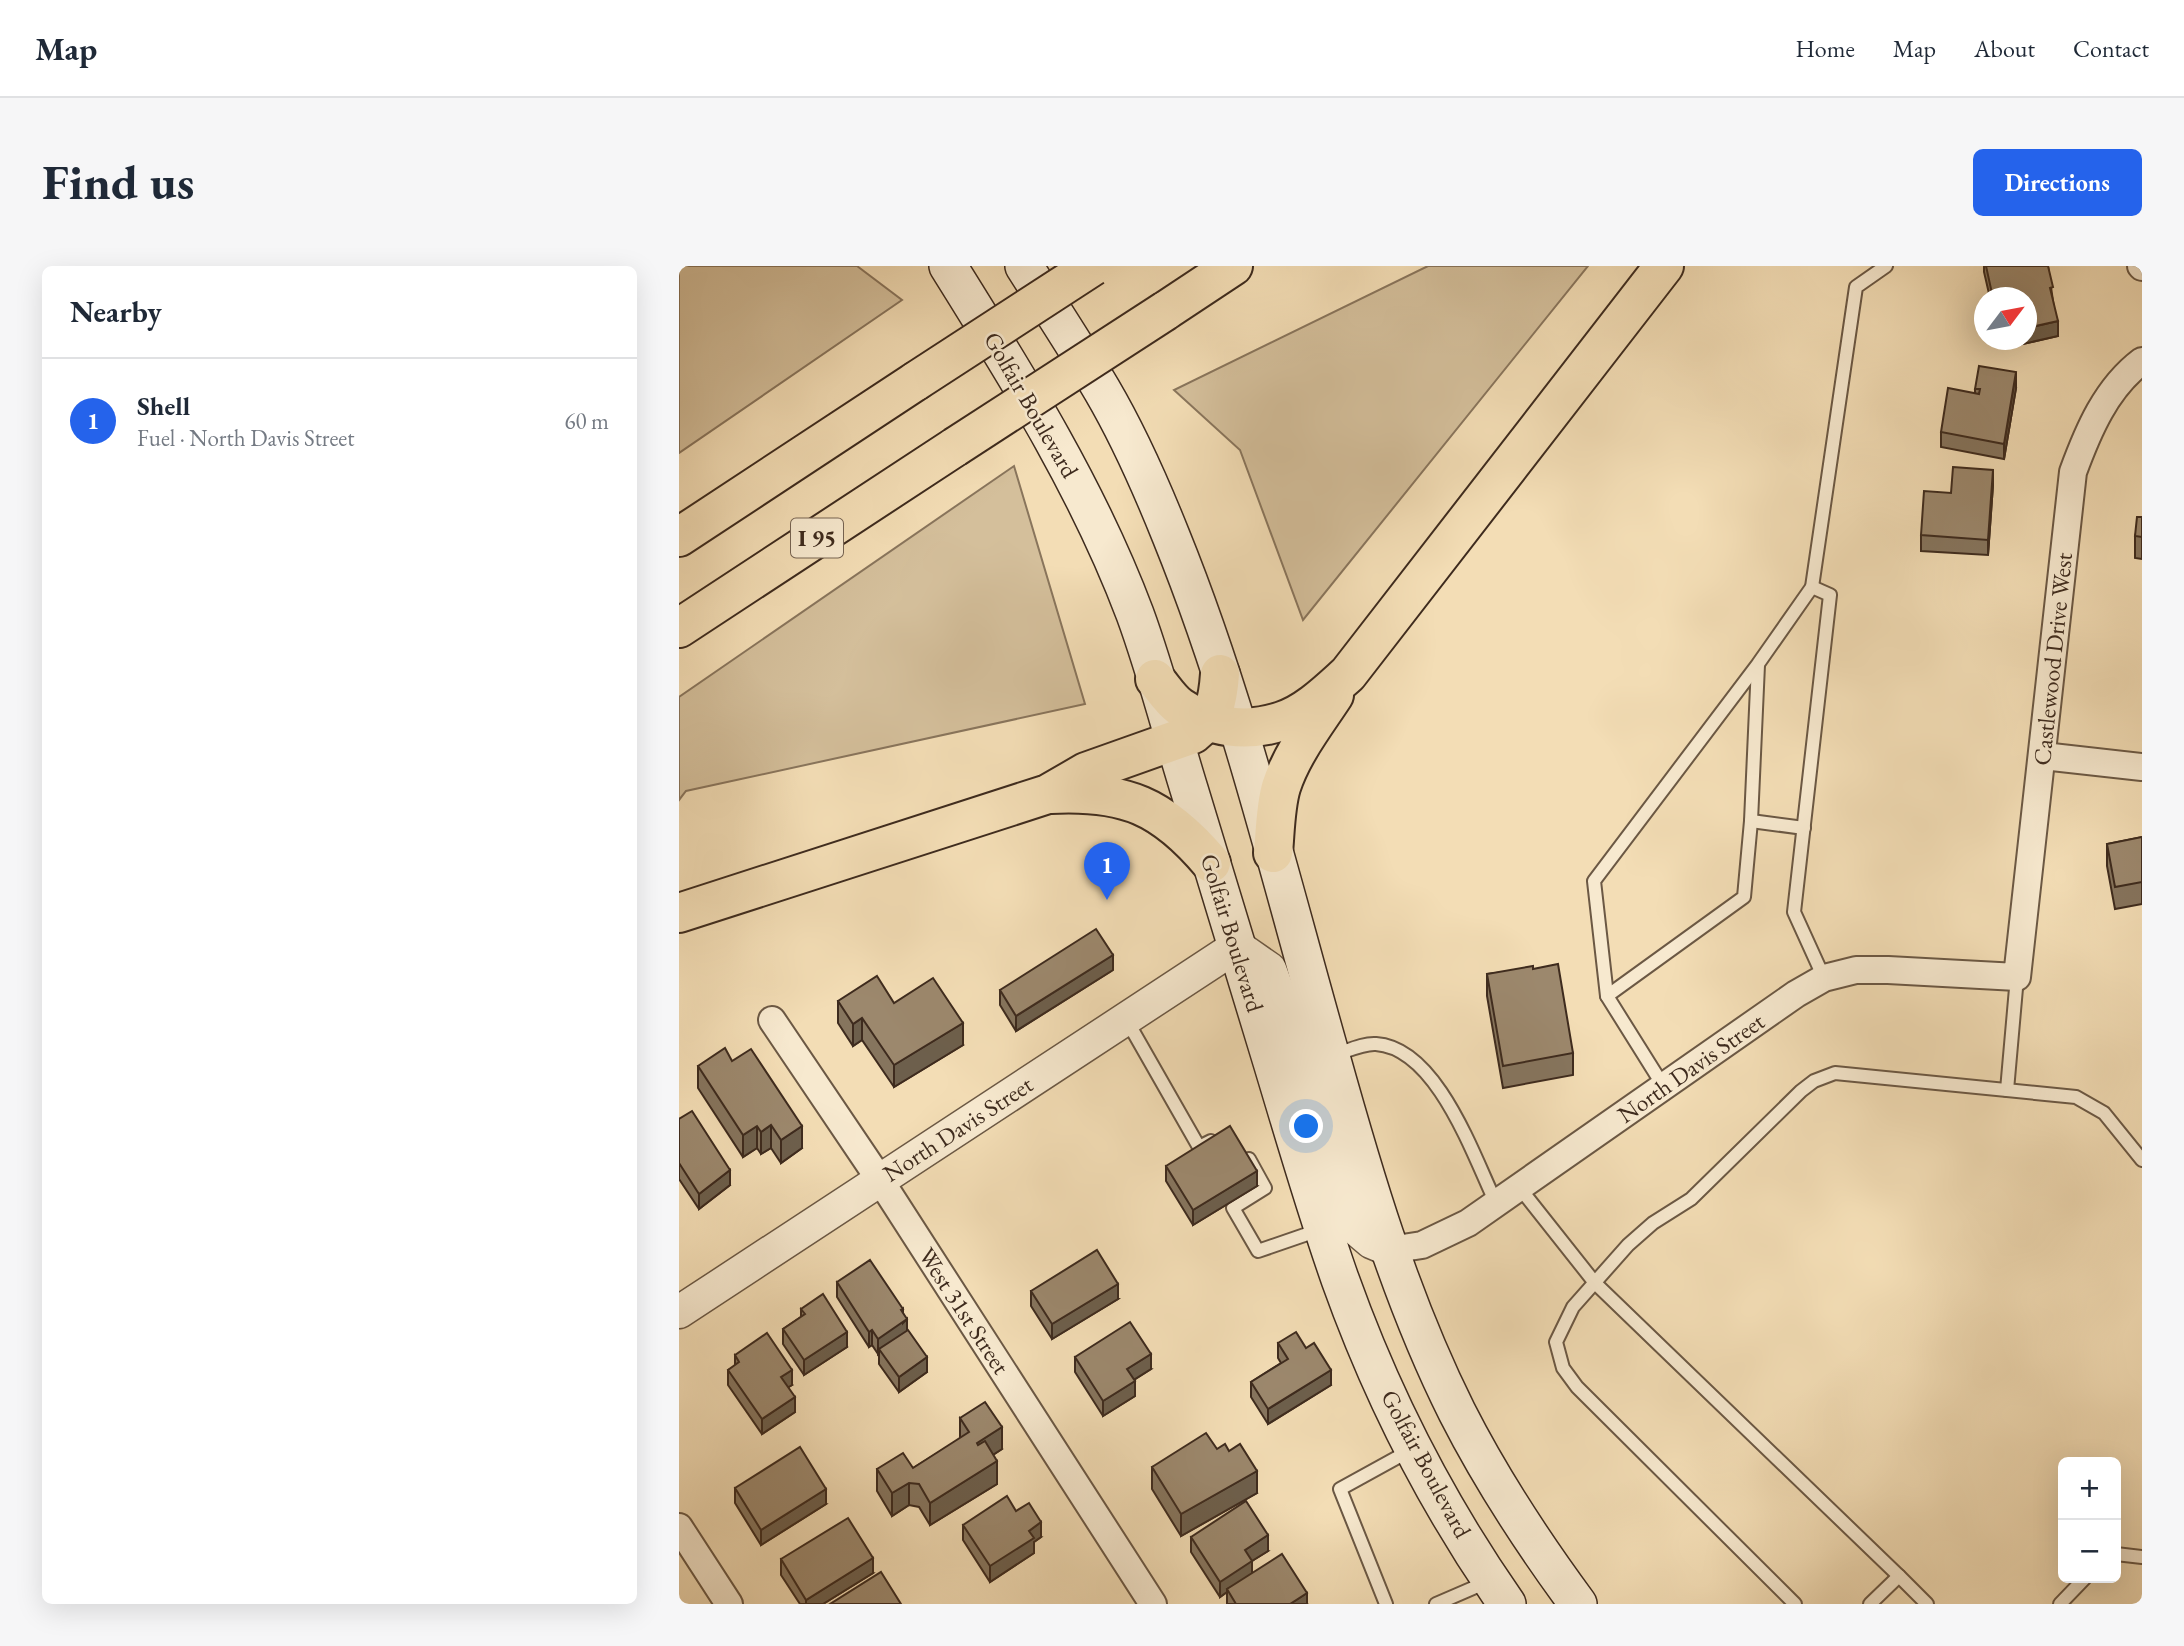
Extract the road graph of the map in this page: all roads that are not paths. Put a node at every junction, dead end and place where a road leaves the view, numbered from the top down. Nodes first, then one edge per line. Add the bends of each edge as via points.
1 (948, 266) edge
2 (1024, 266) edge
3 (1094, 266) edge
4 (1233, 266) edge
5 (1664, 266) edge
6 (1887, 266) edge
7 (2142, 361) edge
8 (679, 537) edge
9 (1811, 587) junction
10 (679, 628) edge
11 (1758, 664) junction
12 (1220, 674) joint
13 (1348, 674) junction
14 (1155, 679) junction
15 (1222, 726) junction
16 (1174, 741) junction
17 (2043, 756) junction
18 (2142, 767) edge
19 (1048, 794) junction
20 (1751, 821) junction
21 (1804, 828) junction
22 (1273, 853) junction
23 (1211, 863) junction
24 (679, 914) edge
25 (1237, 946) junction
26 (2017, 977) junction
27 (1824, 978) junction
28 (1607, 996) junction
29 (1126, 1018) junction
30 (772, 1020) dead end
31 (1330, 1056) junction
32 (1665, 1087) junction
33 (2007, 1090) junction
34 (1221, 1136) edge
35 (1238, 1142) edge
36 (2142, 1160) edge
37 (880, 1180) junction
38 (1519, 1187) junction
39 (1496, 1203) junction
40 (1323, 1229) junction
41 (1390, 1250) junction
42 (1595, 1283) junction
43 (679, 1312) edge
44 (1413, 1449) junction
45 (679, 1527) edge
46 (2121, 1554) edge
47 (2142, 1556) edge
48 (1899, 1576) junction
49 (2080, 1583) edge
50 (1499, 1592) edge
51 (729, 1604) edge
52 (1153, 1604) edge
53 (1385, 1604) edge
54 (1436, 1604) edge
55 (1578, 1604) edge
56 (1795, 1604) edge
57 (1870, 1604) edge
58 (1927, 1604) edge
59 (2060, 1604) edge

1 - 14 main road, Golfair Boulevard via 1035,405 1091,511 1135,615
2 - 12 main road via 1129,440 1171,537
3 - 8 highway, bridge
4 - 10 highway, I 95, bridge
5 - 13 highway
6 - 9 lane via 1856,287
7 - 17 street, Castlewood Drive West via 2102,408 2073,472
9 - 11 lane
9 - 21 lane via 1830,595
11 - 20 lane
11 - 28 lane via 1594,881
12 - 15 highway
13 - 15 highway via 1317,701 1283,721
13 - 22 highway via 1289,767 1280,789
14 - 15 highway via 1178,706
14 - 16 main road, Golfair Boulevard
15 - 16 highway
15 - 22 main road
16 - 19 highway via 1086,772
16 - 23 main road, Golfair Boulevard
17 - 18 street
17 - 26 street, Castlewood Drive West
19 - 23 highway via 1087,792 1146,807 1189,837
19 - 24 highway
20 - 21 lane
20 - 28 lane via 1744,897
21 - 27 lane via 1794,912
22 - 31 main road
23 - 25 main road, Golfair Boulevard
25 - 29 street, North Davis Street
25 - 40 main road, Golfair Boulevard
25 - 41 street via 1270,969 1343,1201 1358,1231
26 - 27 street, North Davis Street via 1856,970
26 - 33 lane
27 - 32 street, North Davis Street
28 - 32 lane
29 - 34 lane via 1199,1147
29 - 37 street, North Davis Street
30 - 37 street, West 31st Street
31 - 39 lane via 1375,1044 1402,1050 1426,1071 1446,1099
31 - 41 main road
32 - 38 street, North Davis Street
33 - 36 lane via 2076,1097 2104,1113
33 - 42 lane via 1836,1073 1814,1080 1691,1199 1628,1245
35 - 40 lane via 1265,1188 1234,1208 1258,1251
37 - 43 street, North Davis Street
37 - 52 street, West 31st Street
38 - 39 street, North Davis Street
38 - 42 lane
39 - 41 street, North Davis Street via 1468,1223 1422,1245
40 - 44 main road, Golfair Boulevard via 1361,1334
41 - 55 main road via 1457,1411 1513,1509
42 - 48 lane
42 - 56 lane via 1573,1307 1556,1342 1563,1368
44 - 50 main road, Golfair Boulevard
44 - 53 lane via 1340,1489
45 - 51 street
46 - 47 lane
48 - 57 lane
48 - 58 lane
49 - 59 lane
50 - 54 lane

